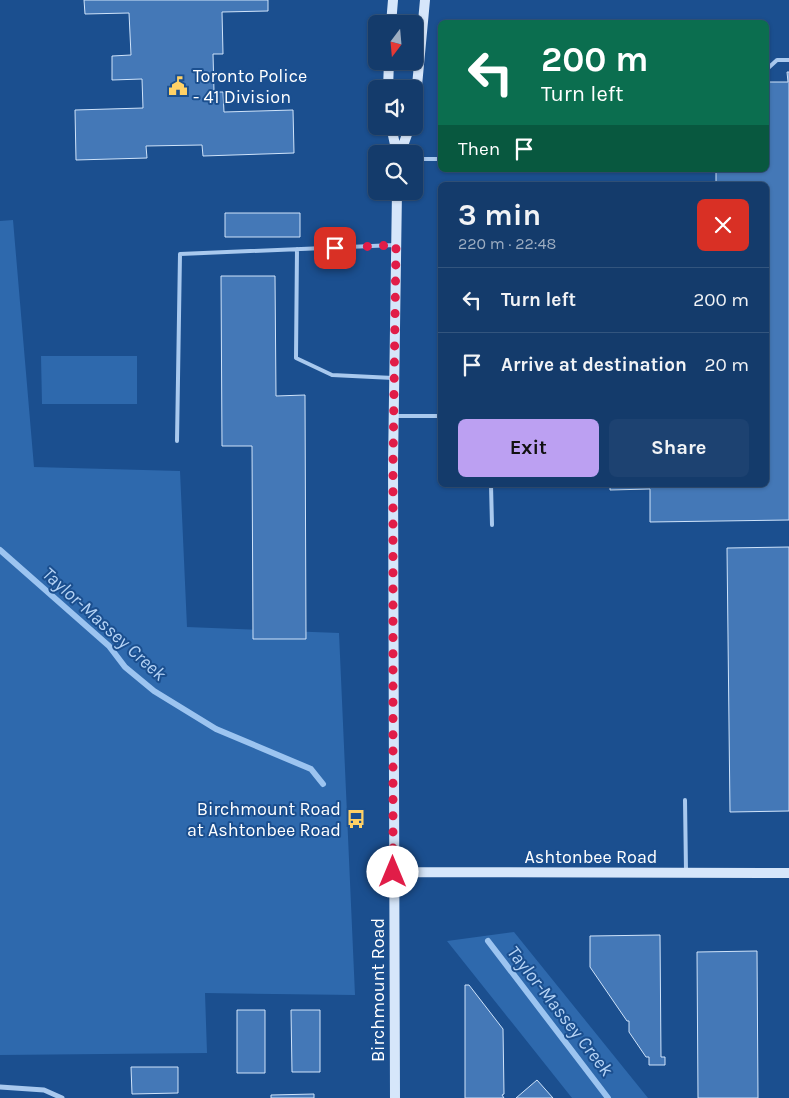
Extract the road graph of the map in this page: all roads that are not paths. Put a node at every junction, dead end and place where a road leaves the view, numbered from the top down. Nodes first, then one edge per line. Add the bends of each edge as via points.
1 (393, 0) edge
2 (425, 0) edge
3 (392, 15) edge
4 (789, 60) edge
5 (769, 67) edge
6 (418, 80) edge
7 (423, 159) edge
8 (438, 159) edge
9 (397, 200) edge
10 (396, 245) junction
11 (297, 249) junction
12 (394, 378) junction
13 (393, 416) junction
14 (438, 416) edge
15 (177, 441) dead end
16 (491, 487) edge
17 (492, 525) dead end
18 (685, 800) dead end
19 (393, 872) junction
20 (789, 873) edge
21 (686, 874) junction
22 (0, 1087) edge
23 (62, 1098) edge
24 (395, 1098) edge

1 - 3 main road
2 - 6 main road
4 - 5 lane via 777,60
7 - 8 lane
9 - 10 main road, Birchmount Road
10 - 11 lane
10 - 12 main road, Birchmount Road
11 - 12 lane via 296,358 332,375
11 - 15 lane via 180,254
12 - 13 main road, Birchmount Road
13 - 14 lane
13 - 19 main road, Birchmount Road
16 - 17 lane
18 - 21 lane
19 - 21 main road, Ashtonbee Road
19 - 24 main road, Birchmount Road
20 - 21 main road, Ashtonbee Road
22 - 23 street via 44,1090

